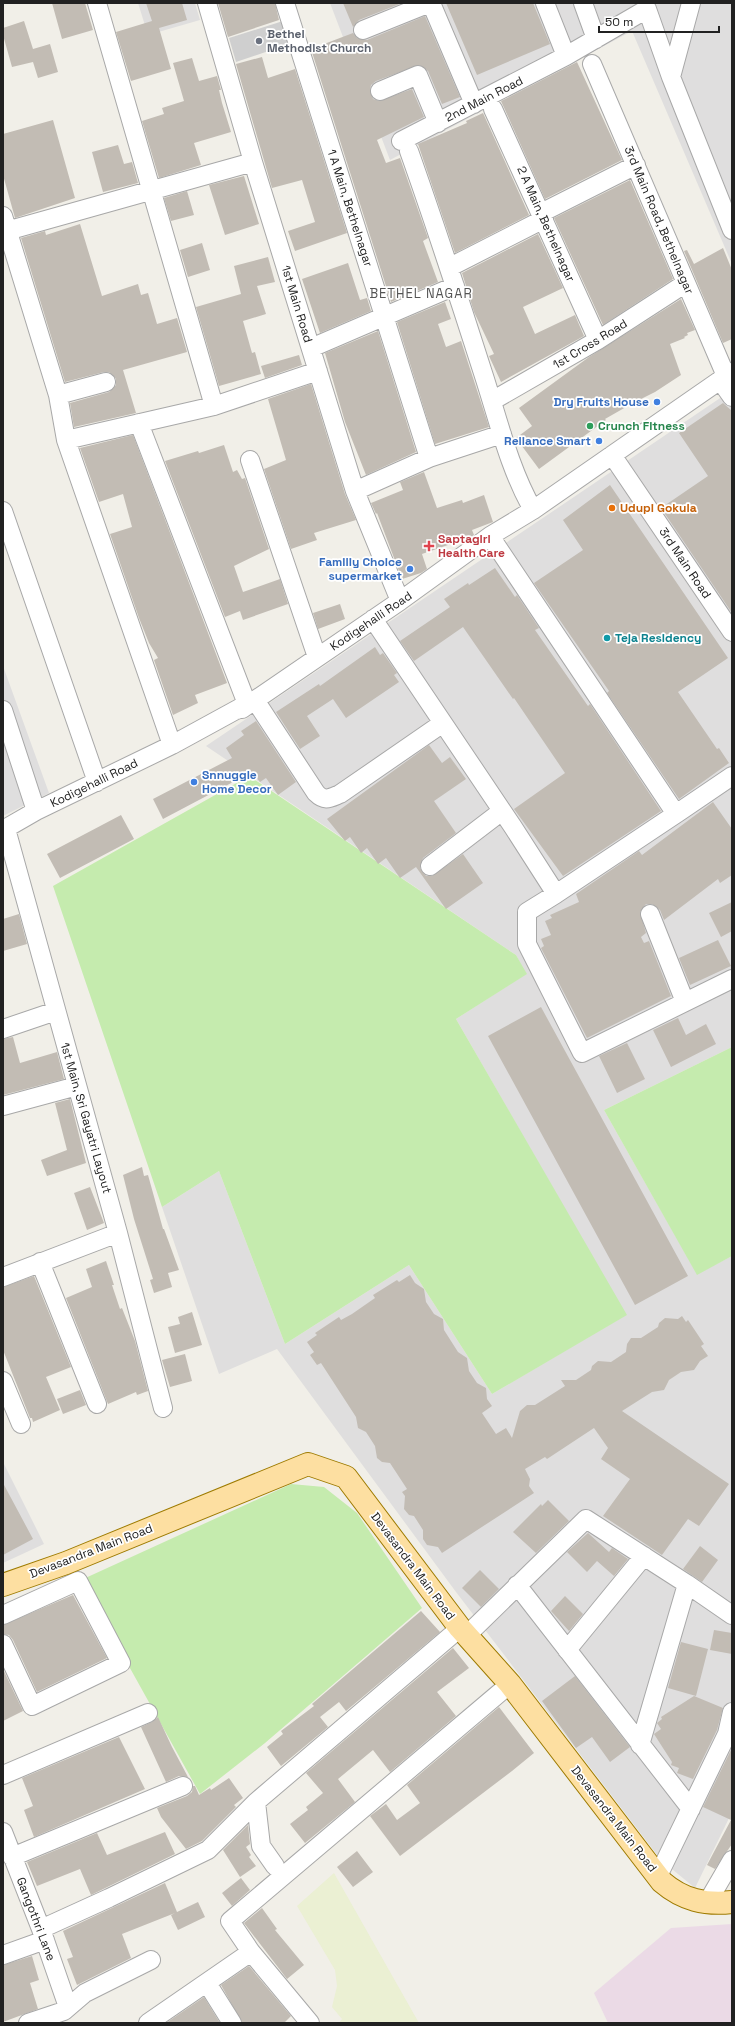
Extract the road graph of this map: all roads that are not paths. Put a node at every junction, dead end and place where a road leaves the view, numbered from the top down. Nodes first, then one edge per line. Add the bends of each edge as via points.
1 (97, 3) edge
2 (207, 3) edge
3 (284, 3) edge
4 (430, 3) edge
5 (545, 3) edge
6 (583, 3) edge
7 (691, 3) edge
8 (654, 6) edge
9 (363, 30) dead end
10 (596, 39) junction
11 (566, 56) junction
12 (592, 64) dead end
13 (671, 77) junction
14 (380, 91) dead end
15 (474, 104) junction
16 (493, 109) dead end
17 (438, 123) junction
18 (253, 162) junction
19 (636, 166) junction
20 (151, 190) junction
21 (542, 216) junction
22 (5, 226) edge
23 (732, 230) edge
24 (450, 267) junction
25 (686, 283) junction
26 (455, 286) junction
27 (384, 316) junction
28 (598, 340) junction
29 (311, 348) junction
30 (318, 371) junction
31 (726, 376) edge
32 (106, 382) dead end
33 (58, 395) junction
34 (732, 397) edge
35 (492, 401) junction
36 (214, 406) junction
37 (139, 423) junction
38 (502, 434) junction
39 (66, 440) junction
40 (612, 456) junction
41 (429, 458) junction
42 (250, 460) dead end
43 (355, 490) junction
44 (534, 510) junction
45 (3, 511) edge
46 (490, 536) junction
47 (400, 601) junction
48 (373, 619) junction
49 (732, 632) edge
50 (317, 658) junction
51 (251, 702) junction
52 (3, 710) edge
53 (443, 723) junction
54 (172, 745) junction
55 (732, 776) edge
56 (97, 782) junction
57 (502, 810) junction
58 (36, 812) junction
59 (676, 814) junction
60 (6, 834) edge
61 (430, 866) dead end
62 (556, 894) junction
63 (650, 914) dead end
64 (732, 979) edge
65 (685, 1002) junction
66 (56, 1011) junction
67 (3, 1028) edge
68 (77, 1086) junction
69 (3, 1106) edge
70 (118, 1233) junction
71 (40, 1262) junction
72 (3, 1277) edge
73 (3, 1381) edge
74 (97, 1404) dead end
75 (163, 1408) dead end
76 (21, 1424) dead end
77 (644, 1556) junction
78 (32, 1575) junction
79 (687, 1584) junction
80 (3, 1585) edge
81 (517, 1585) junction
82 (41, 1598) junction
83 (3, 1615) edge
84 (732, 1615) edge
85 (463, 1631) junction
86 (3, 1644) edge
87 (567, 1650) junction
88 (510, 1684) junction
89 (732, 1712) edge
90 (148, 1713) dead end
91 (640, 1745) junction
92 (3, 1775) edge
93 (183, 1786) dead end
94 (256, 1802) junction
95 (691, 1809) junction
96 (3, 1832) edge
97 (732, 1860) edge
98 (275, 1866) dead end
99 (11, 1867) edge
100 (658, 1876) junction
101 (732, 1902) edge
102 (707, 1903) junction
103 (43, 1934) junction
104 (251, 1952) junction
105 (3, 1954) edge
106 (152, 1960) dead end
107 (207, 1983) junction
108 (68, 2007) junction
109 (153, 2022) edge
110 (28, 2023) edge
111 (232, 2023) edge
112 (310, 2023) edge

1 - 20 street
2 - 18 street, 1st Main Road
3 - 27 street, 1 A Main, Bethelnagar
4 - 9 street
4 - 15 street
5 - 11 street
6 - 10 street
7 - 13 street
8 - 10 street, 2nd Main Road
8 - 13 street
10 - 11 street, 2nd Main Road
11 - 15 street, 2nd Main Road
12 - 19 street, 3rd Main Road, Bethelnagar
13 - 23 street
14 - 17 street via 418,75
15 - 17 street, 2nd Main Road
16 - 21 street, 2 A Main, Bethelnagar
17 - 24 street, 2nd Main Road via 405,146
18 - 20 street
18 - 29 street, 1st Main Road
19 - 21 street
19 - 25 street, 3rd Main Road, Bethelnagar
20 - 22 street
20 - 36 street
21 - 24 street
21 - 28 street, 2 A Main, Bethelnagar
22 - 33 street
24 - 26 street
25 - 28 street, 1st Cross Road
25 - 31 street, 3rd Main Road, Bethelnagar
26 - 27 street
26 - 35 street
27 - 29 street
27 - 41 street, 1 A Main, Bethelnagar
28 - 35 street, 1st Cross Road
29 - 30 street, 1st Main Road
30 - 36 street
30 - 43 street, 1st Main Road
31 - 34 street, 3rd Main Road, Bethelnagar
31 - 40 street, Kodigehalli Road
32 - 33 street
33 - 39 street
35 - 38 street
36 - 37 street
37 - 39 street
37 - 51 street
38 - 41 street
38 - 44 street via 523,492
39 - 54 street
40 - 44 street, Kodigehalli Road
40 - 49 street, 3rd Main Road
41 - 43 street
42 - 50 street
43 - 47 street, 1st Main Road
44 - 46 street, Kodigehalli Road
45 - 56 street
46 - 47 street, Kodigehalli Road
46 - 59 street
47 - 48 street, Kodigehalli Road
48 - 50 street, Kodigehalli Road
48 - 53 street
50 - 51 street, Kodigehalli Road
51 - 53 street via 316,793 327,800 340,794
51 - 54 street, Kodigehalli Road
51 - 60 street
52 - 58 street
53 - 57 street
54 - 56 street, Kodigehalli Road
55 - 59 street
56 - 58 street, Kodigehalli Road
57 - 61 street
57 - 62 street
58 - 60 street, Kodigehalli Road
59 - 62 street
60 - 66 street, 1st Main, Sri Gayatri Layout
62 - 65 street via 527,912 528,944 582,1053
63 - 65 street
64 - 65 street
66 - 67 street
66 - 68 street, 1st Main, Sri Gayatri Layout
68 - 69 street
68 - 70 street, 1st Main, Sri Gayatri Layout
70 - 71 street
70 - 75 street, 1st Main, Sri Gayatri Layout
71 - 72 street
71 - 74 street
73 - 76 street
77 - 79 street
77 - 81 street via 586,1519
77 - 87 street
78 - 80 main road, Devasandra Main Road
78 - 82 street
78 - 85 main road, Devasandra Main Road via 308,1464 346,1478
79 - 84 street
79 - 91 street
81 - 85 street
81 - 87 street
82 - 83 street
82 - 86 street via 78,1581 121,1662 32,1706
85 - 88 main road, Devasandra Main Road
85 - 94 street
87 - 91 street
88 - 100 main road, Devasandra Main Road
88 - 104 street via 230,1921
89 - 95 street via 727,1734
90 - 92 street
91 - 95 street
93 - 99 street
94 - 98 street via 261,1846
94 - 103 street via 208,1850 109,1898
95 - 100 street
96 - 99 street, Gangothri Lane
97 - 102 street
99 - 103 street, Gangothri Lane
100 - 102 main road, Devasandra Main Road via 672,1890
101 - 102 main road, Devasandra Main Road
103 - 105 street
103 - 108 street, Gangothri Lane
104 - 107 street
104 - 112 street
106 - 108 street via 85,1993
107 - 109 street
107 - 111 street
108 - 110 street via 64,2011

